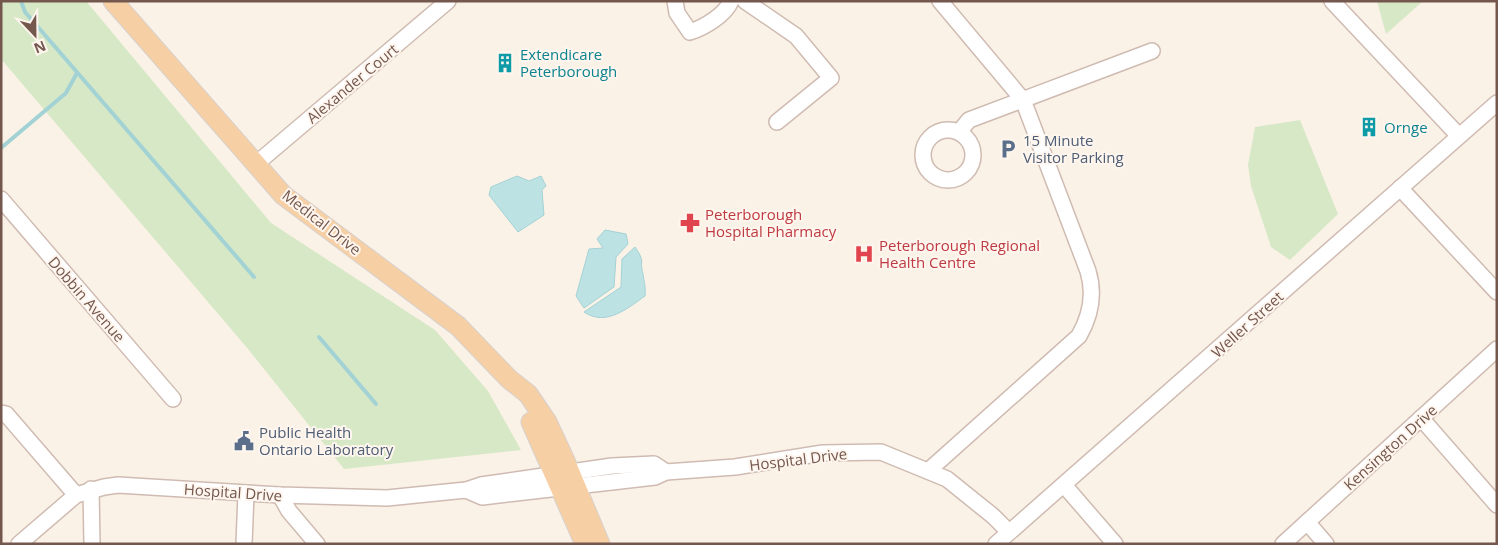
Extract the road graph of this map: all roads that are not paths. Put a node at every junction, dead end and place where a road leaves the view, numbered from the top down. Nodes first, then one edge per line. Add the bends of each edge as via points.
1 (113, 1) edge
2 (448, 1) edge
3 (675, 1) edge
4 (731, 1) edge
5 (745, 1) edge
6 (940, 1) edge
7 (1332, 1) edge
8 (1152, 51) dead end
9 (1023, 100) junction
10 (1497, 103) edge
11 (777, 122) dead end
12 (958, 132) dead end
13 (1459, 136) junction
14 (256, 164) junction
15 (1400, 188) junction
16 (1, 199) edge
17 (1497, 292) edge
18 (1497, 349) edge
19 (173, 400) dead end
20 (1, 413) edge
21 (1421, 418) junction
22 (928, 471) junction
23 (566, 481) junction
24 (1064, 486) junction
25 (90, 489) junction
26 (246, 493) junction
27 (76, 494) junction
28 (280, 496) junction
29 (1497, 505) edge
30 (1307, 522) junction
31 (1009, 532) junction
32 (19, 544) edge
33 (92, 544) edge
34 (244, 544) edge
35 (317, 544) edge
36 (585, 544) edge
37 (600, 544) edge
38 (996, 544) edge
39 (1115, 544) edge
40 (1283, 544) edge
41 (1326, 544) edge

1 - 14 main road, Medical Drive
2 - 14 street, Alexander Court
3 - 4 street via 677,13 690,32 703,28 729,7
5 - 11 street via 796,36 831,78
6 - 9 street
7 - 13 street
8 - 9 street
9 - 12 street via 969,120
9 - 22 street via 1088,270 1092,289 1090,312 1079,336 1068,348
10 - 13 street, Weller Street
13 - 15 street, Weller Street
14 - 23 main road, Medical Drive via 284,195 458,326 509,379 518,401
15 - 17 street
15 - 24 street, Weller Street
16 - 19 street, Dobbin Avenue
18 - 21 street, Kensington Drive
20 - 27 street via 6,414
21 - 29 street
21 - 30 street, Kensington Drive
22 - 23 street, Hospital Drive via 881,452 824,453 666,472 655,477
22 - 31 street, Hospital Drive via 947,479
23 - 28 street, Hospital Drive via 481,485 466,490 387,498
23 - 36 main road, Medical Drive
23 - 37 main road, Medical Drive
24 - 31 street, Weller Street
24 - 39 street
25 - 26 street, Hospital Drive via 118,485
25 - 27 street, Hospital Drive
25 - 33 street
26 - 28 street, Hospital Drive
26 - 34 street
27 - 32 street, Hospital Drive
28 - 35 street
30 - 40 street, Kensington Drive
30 - 41 street
31 - 38 street, Weller Street

